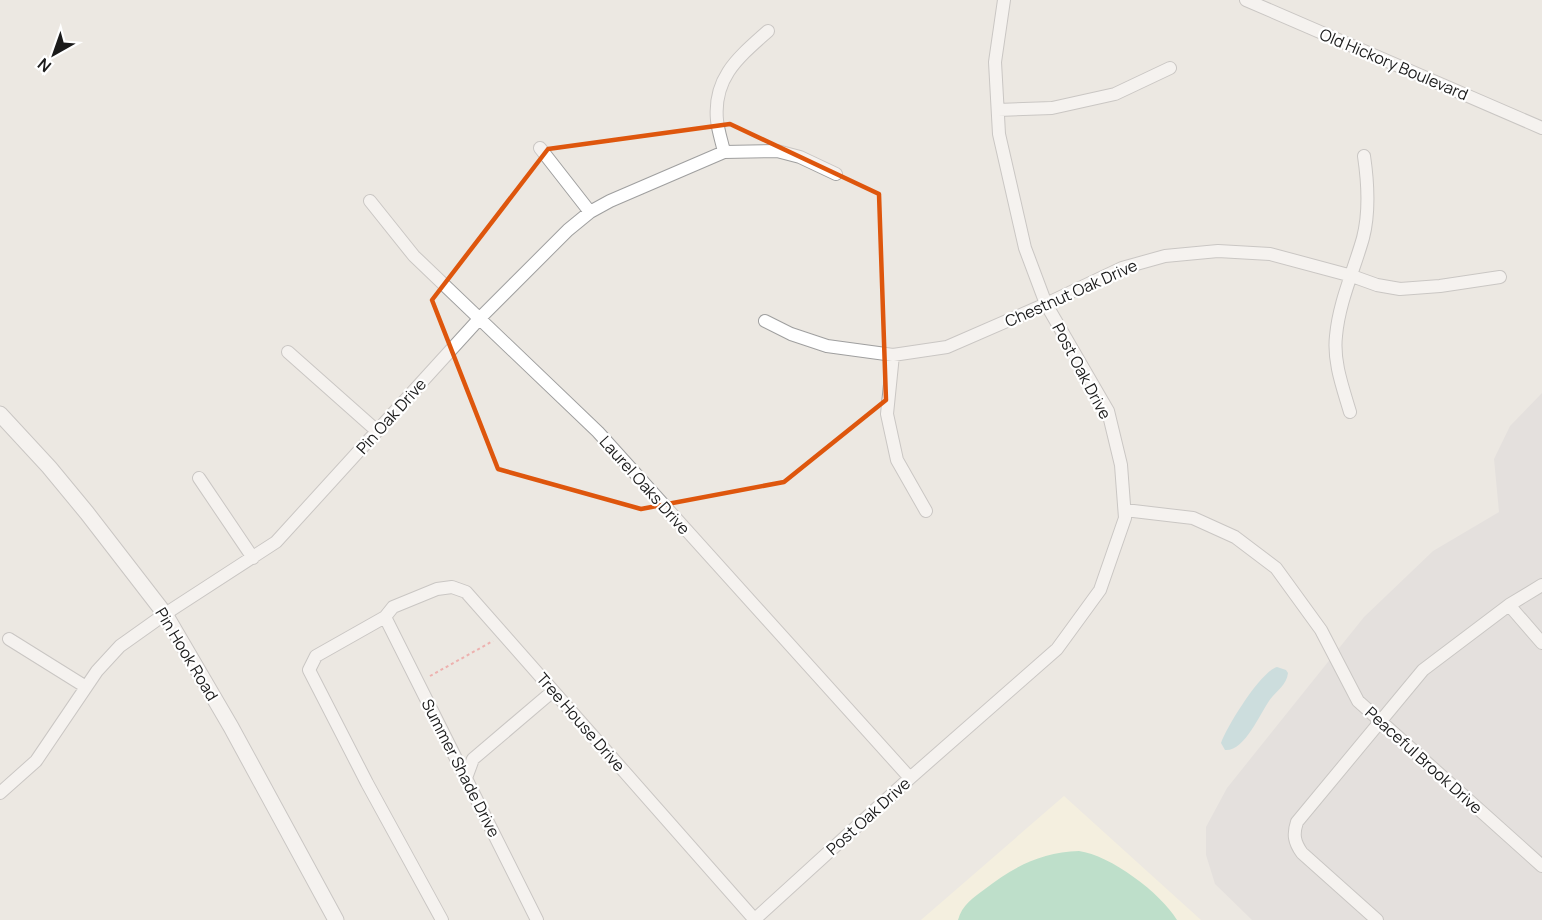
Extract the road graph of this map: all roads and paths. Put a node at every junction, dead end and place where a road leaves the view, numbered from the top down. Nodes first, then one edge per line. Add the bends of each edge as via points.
1 (1004, 0) edge
2 (1246, 0) edge
3 (768, 31) dead end
4 (1170, 68) dead end
5 (998, 110) junction
6 (1542, 128) edge
7 (540, 148) dead end
8 (724, 152) junction
9 (1364, 156) dead end
10 (836, 174) dead end
11 (370, 201) dead end
12 (590, 212) junction
13 (1352, 276) junction
14 (1500, 277) dead end
15 (1046, 304) junction
16 (480, 318) junction
17 (765, 321) dead end
18 (288, 352) dead end
19 (893, 355) junction
20 (1350, 412) dead end
21 (0, 414) edge
22 (377, 431) junction
23 (199, 478) dead end
24 (1125, 510) junction
25 (926, 511) dead end
26 (252, 558) junction
27 (1542, 585) edge
28 (1509, 605) junction
29 (165, 614) junction
30 (385, 617) junction
31 (9, 639) dead end
32 (496, 640) dead end
33 (1542, 643) edge
34 (430, 676) dead end
35 (86, 687) junction
36 (553, 691) junction
37 (1382, 722) junction
38 (466, 778) junction
39 (910, 778) junction
40 (0, 793) edge
41 (1542, 866) edge
42 (336, 920) edge
43 (442, 920) edge
44 (537, 920) edge
45 (754, 920) edge
46 (1377, 920) edge

1 - 5 street, Post Oak Drive via 995,63
2 - 6 street, Old Hickory Boulevard
3 - 8 street via 736,59 718,95 717,123
4 - 5 street via 1115,94 1052,108
5 - 15 street, Post Oak Drive via 999,134 1025,248
7 - 12 street
8 - 10 street, Pin Oak Drive via 777,151
8 - 12 street, Pin Oak Drive
9 - 13 street via 1366,219
11 - 16 street, Laurel Oaks Drive via 414,256
12 - 16 street, Pin Oak Drive
13 - 14 street, Chestnut Oak Drive via 1401,289
13 - 15 street, Chestnut Oak Drive via 1270,254 1218,251 1144,260
13 - 20 street via 1335,337 1340,380
15 - 19 street, Chestnut Oak Drive via 947,347
15 - 24 street, Post Oak Drive via 1108,411 1121,465
16 - 22 street, Pin Oak Drive
16 - 39 street, Laurel Oaks Drive via 598,432
17 - 19 street, Chestnut Oak Drive via 827,346
18 - 22 street
19 - 25 street via 887,414 897,460
21 - 29 street, Pin Hook Road via 87,513
22 - 26 street, Pin Oak Drive via 276,542
23 - 26 street
24 - 37 street, Peaceful Brook Drive via 1193,518 1235,537 1276,568 1321,630 1358,701
24 - 39 street, Post Oak Drive via 1100,590 1057,649
26 - 29 street, Pin Oak Drive
27 - 28 street
28 - 33 street
28 - 37 street via 1423,670
29 - 35 street, Pin Oak Drive via 120,646
29 - 42 street, Pin Hook Road
30 - 36 street, Tree House Drive via 393,607 437,589 452,587 466,592
30 - 38 street, Summer Shade Drive
30 - 43 street, Tree House Drive via 316,656 309,670
31 - 35 street
32 - 34 path
35 - 40 street, Pin Oak Drive via 36,761
36 - 38 street via 473,759
36 - 45 street, Tree House Drive
37 - 41 street, Peaceful Brook Drive
37 - 46 street via 1303,814 1294,832 1302,853
38 - 44 street, Summer Shade Drive
39 - 45 street, Post Oak Drive

